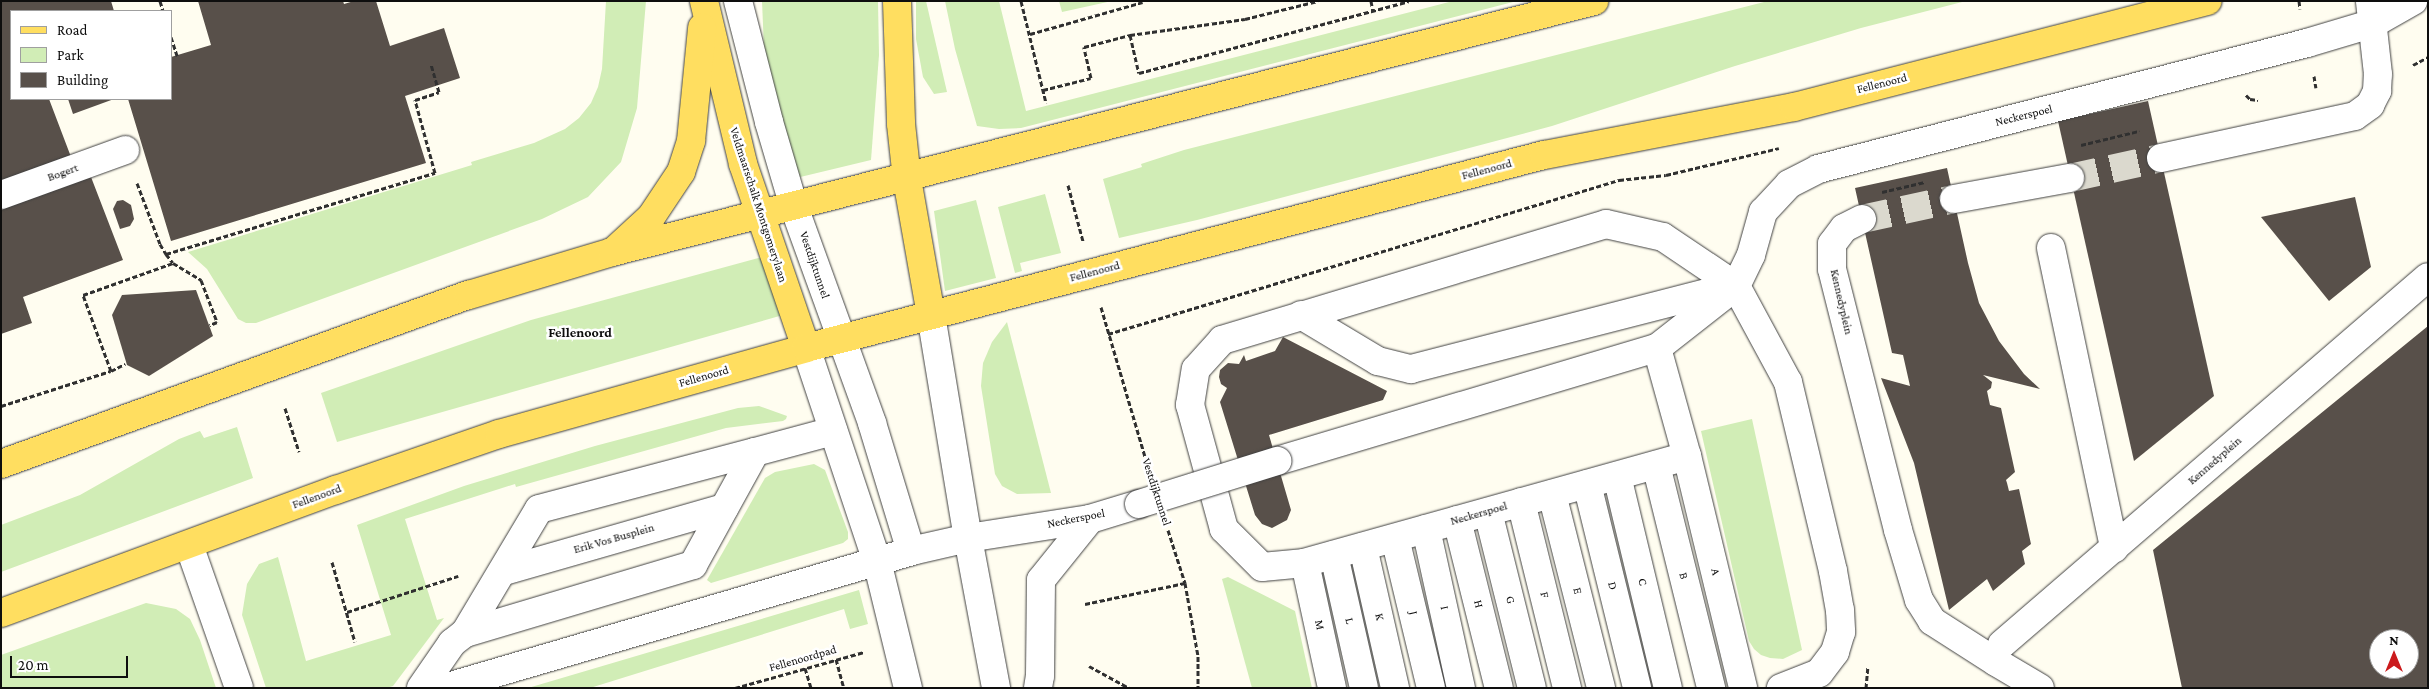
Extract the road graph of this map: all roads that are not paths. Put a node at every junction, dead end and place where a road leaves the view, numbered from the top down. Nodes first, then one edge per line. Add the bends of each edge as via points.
1 (738, 1) edge
2 (897, 1) edge
3 (1594, 1) edge
4 (2208, 1) edge
5 (2413, 1) edge
6 (704, 2) edge
7 (2372, 12) edge
8 (124, 150) road end
9 (2161, 158) tunnel mouth
10 (907, 178) junction
11 (2070, 178) tunnel mouth
12 (1, 195) edge
13 (1954, 199) tunnel mouth
14 (794, 207) junction
15 (759, 215) junction
16 (1862, 219) tunnel mouth
17 (2051, 248) dead end
18 (612, 252) junction
19 (2428, 277) edge
20 (1736, 286) junction
21 (931, 315) junction
22 (1301, 315) junction
23 (841, 340) junction
24 (806, 348) junction
25 (1657, 348) junction
26 (833, 431) junction
27 (755, 452) junction
28 (1687, 456) junction
29 (1, 464) edge
30 (1656, 464) junction
31 (1617, 476) junction
32 (1587, 484) junction
33 (1552, 494) junction
34 (1521, 502) junction
35 (724, 508) junction
36 (1488, 512) junction
37 (1090, 519) junction
38 (1457, 520) junction
39 (1426, 529) junction
40 (968, 538) junction
41 (1395, 538) junction
42 (189, 545) junction
43 (1363, 547) junction
44 (2114, 548) junction
45 (911, 551) junction
46 (1334, 555) junction
47 (877, 561) junction
48 (1305, 563) junction
49 (504, 571) junction
50 (1, 613) edge
51 (465, 633) junction
52 (2002, 644) dead end
53 (239, 688) edge
54 (420, 688) edge
55 (444, 688) edge
56 (908, 688) edge
57 (996, 688) edge
58 (1038, 688) edge
59 (1332, 688) edge
60 (1364, 688) edge
61 (1395, 688) edge
62 (1431, 688) edge
63 (1461, 688) edge
64 (1499, 688) edge
65 (1532, 688) edge
66 (1567, 688) edge
67 (1601, 688) edge
68 (1637, 688) edge
69 (1668, 688) edge
70 (1711, 688) edge
71 (1743, 688) edge
72 (1781, 688) edge
73 (2040, 688) edge

1 - 14 street
2 - 10 main road via 901,124
3 - 10 main road
4 - 21 main road, Fellenoord via 1794,107 1544,155
5 - 7 street, Neckerspoel
6 - 15 main road, Veldmaarschalk Montgomerylaan via 736,139
6 - 18 main road via 691,141 681,172 651,217
7 - 9 street via 2377,91 2370,105 2355,116
7 - 20 street, Neckerspoel via 2227,64 1818,169 1789,184 1764,212 1751,255
8 - 12 street, Bogert
10 - 14 main road
10 - 21 main road
11 - 13 street
14 - 15 main road
14 - 23 street, Vestdijktunnel
15 - 18 main road
15 - 24 main road, Veldmaarschalk Montgomerylaan
16 - 73 street, Kennedyplein via 1844,228 1832,244 1832,269 1898,530 1919,600 1932,621
17 - 44 street
18 - 29 main road via 469,295
19 - 44 street, Kennedyplein
20 - 22 street via 1411,368 1378,361
20 - 22 street, Neckerspoel via 1663,237 1606,224
20 - 25 street, Neckerspoel
20 - 72 street, Neckerspoel via 1788,382 1840,610 1841,632 1835,652 1819,673
21 - 23 main road, Fellenoord
21 - 40 street
22 - 48 street, Neckerspoel via 1222,340 1196,368 1190,405 1224,529 1262,567
23 - 24 main road, Fellenoord
23 - 45 street, Vestdijktunnel via 872,423
24 - 26 street
24 - 42 main road, Fellenoord via 499,434
25 - 28 street
25 - 37 street, Neckerspoel, bridge
26 - 27 street
26 - 47 street
27 - 35 street
27 - 49 street via 539,509
28 - 30 street, Neckerspoel
28 - 71 street, A
30 - 31 street, Neckerspoel
30 - 70 street, B
31 - 32 street, Neckerspoel
31 - 69 street, C
32 - 33 street, Neckerspoel
32 - 68 street, D
33 - 34 street, Neckerspoel
33 - 67 street, E
34 - 36 street, Neckerspoel
34 - 66 street, F
35 - 49 street, Erik Vos Busplein
35 - 51 street via 693,565
36 - 38 street, Neckerspoel
36 - 65 street, G
37 - 40 street, Neckerspoel
37 - 58 street via 1041,580
38 - 39 street, Neckerspoel
38 - 64 street, H
39 - 41 street, Neckerspoel
39 - 63 street, I
40 - 45 street, Neckerspoel
40 - 57 street
41 - 43 street, Neckerspoel
41 - 62 street, J
42 - 50 main road, Fellenoord
42 - 53 street
43 - 46 street, Neckerspoel
43 - 61 street, K
44 - 52 street, Kennedyplein
45 - 47 street, Neckerspoel
46 - 48 street, Neckerspoel
46 - 60 street, L
47 - 55 street
47 - 56 street
48 - 59 street, M
49 - 51 street
51 - 54 street via 452,643

